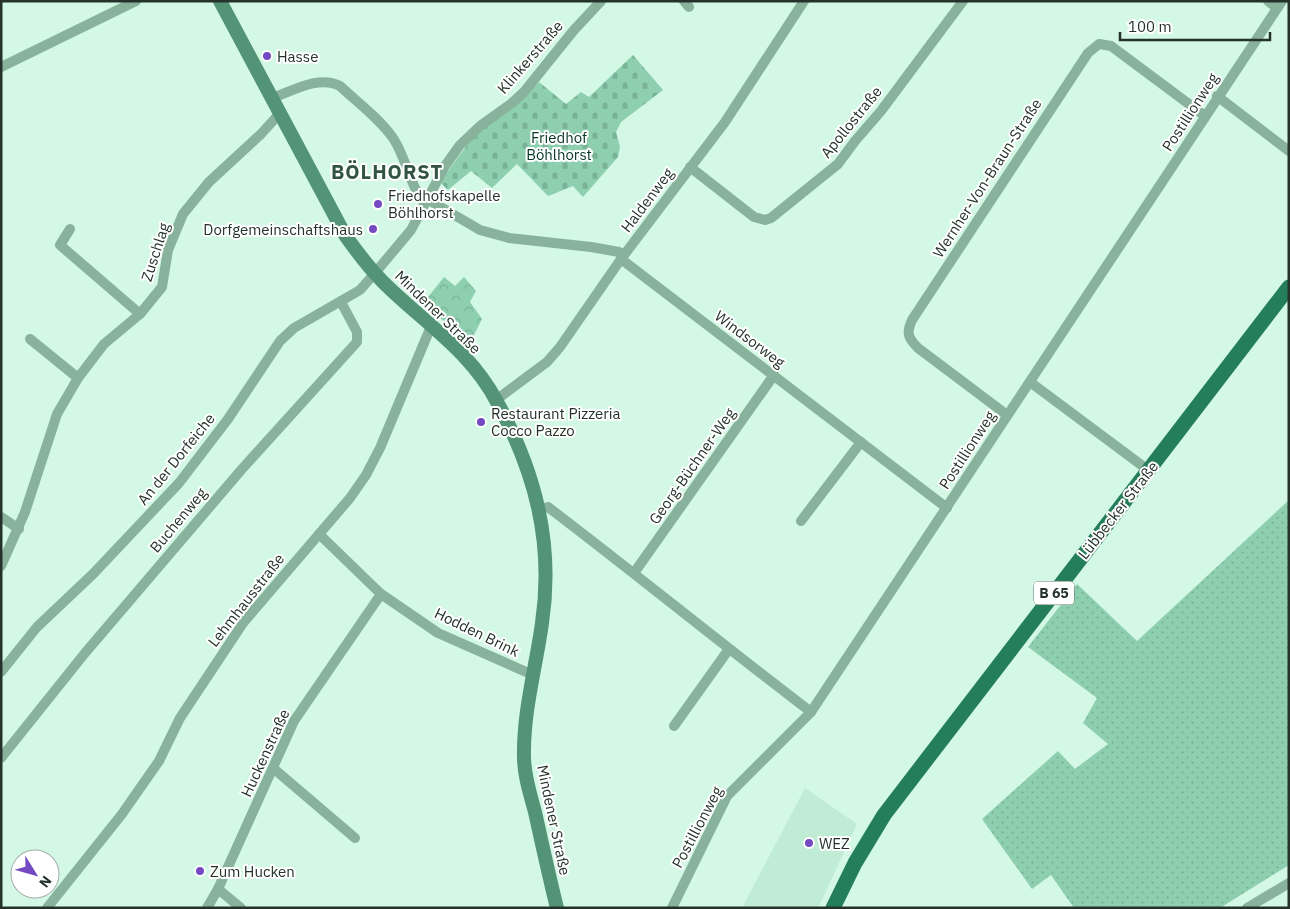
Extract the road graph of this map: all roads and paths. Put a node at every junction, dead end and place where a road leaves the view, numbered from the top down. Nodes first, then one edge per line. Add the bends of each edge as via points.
1 (136, 1) edge
2 (220, 1) edge
3 (601, 1) edge
4 (804, 1) edge
5 (963, 1) edge
6 (1268, 1) edge
7 (1280, 4) edge
8 (1, 67) edge
9 (1217, 96) junction
10 (273, 98) junction
11 (280, 113) junction
12 (1204, 116) junction
13 (1289, 151) edge
14 (690, 167) junction
15 (426, 201) junction
16 (70, 229) dead end
17 (623, 257) junction
18 (375, 273) junction
19 (1289, 287) edge
20 (341, 302) junction
21 (140, 314) junction
22 (432, 324) junction
23 (30, 339) dead end
24 (774, 376) junction
25 (78, 378) junction
26 (1030, 382) junction
27 (496, 400) junction
28 (1007, 415) junction
29 (861, 442) junction
30 (1148, 470) junction
31 (947, 508) junction
32 (540, 509) junction
33 (1, 517) edge
34 (800, 521) dead end
35 (19, 529) junction
36 (319, 534) junction
37 (1, 566) edge
38 (634, 573) junction
39 (381, 594) junction
40 (729, 649) junction
41 (1, 672) edge
42 (533, 675) junction
43 (811, 712) junction
44 (674, 726) dead end
45 (1, 758) edge
46 (273, 768) junction
47 (355, 838) dead end
48 (1289, 883) edge
49 (218, 889) junction
50 (47, 908) edge
51 (207, 908) edge
52 (241, 908) edge
53 (557, 908) edge
54 (672, 908) edge
55 (833, 908) edge
56 (1247, 908) edge

1 - 8 street
2 - 10 street, Mindener Straße
3 - 15 street, Klinkerstraße via 524,92 460,145
4 - 14 street, Haldenweg via 729,115
5 - 14 street, Apollostraße via 838,164 771,218 754,217
6 - 7 street
7 - 9 street, Postillionweg
9 - 12 street, Postillionweg
9 - 13 street
10 - 11 street, Mindener Straße
10 - 15 street via 321,81 340,86 392,137 420,198
11 - 18 street, Mindener Straße via 339,225
11 - 21 street, Zuschlag via 209,182 183,214 168,250 162,287
12 - 26 street, Postillionweg
12 - 28 street, Wernher-Von-Braun-Straße via 1111,46 1099,44 1088,53 912,320 908,335 918,348
14 - 17 street, Haldenweg
15 - 17 street, Windsorweg via 440,205 480,230 509,238 619,252
15 - 18 street, Klinkerstraße via 410,230
16 - 21 street via 60,245
17 - 24 street, Windsorweg
17 - 27 street, Haldenweg via 547,362
18 - 20 street, An der Dorfeiche via 360,290
18 - 22 street, Mindener Straße
19 - 30 main road, Lübbecker Straße / B 65
20 - 41 street, An der Dorfeiche via 294,328 280,341 228,419 179,483 110,557 37,627
20 - 45 street, Buchenweg via 358,332 357,342 235,476
21 - 25 street, Zuschlag via 104,344
22 - 27 street, Mindener Straße via 473,367
22 - 36 street, Lehmhausstraße via 366,475
23 - 25 street
24 - 29 street, Windsorweg
24 - 38 street, Georg-Büchner-Weg
25 - 35 street, Zuschlag via 57,414
26 - 28 street, Postillionweg
26 - 30 street
27 - 32 street, Mindener Straße via 525,458
28 - 31 street, Postillionweg
29 - 31 street, Windsorweg
29 - 34 street
30 - 55 main road, Lübbecker Straße / B 65 via 884,815
31 - 43 street, Postillionweg
32 - 38 street via 548,507
32 - 42 street, Mindener Straße via 546,576 543,621
33 - 35 street
35 - 37 street, Zuschlag
36 - 39 street, Hodden Brink
36 - 50 street, Lehmhausstraße via 244,623 180,718 159,760 138,791
38 - 40 street
39 - 42 street, Hodden Brink via 438,634
39 - 46 street, Huckenstraße via 294,721
40 - 43 street
40 - 44 street
42 - 53 street, Mindener Straße via 524,758
43 - 54 street, Postillionweg via 727,796
46 - 47 street
46 - 49 street, Huckenstraße
48 - 56 street
49 - 51 street, Huckenstraße
49 - 52 street

